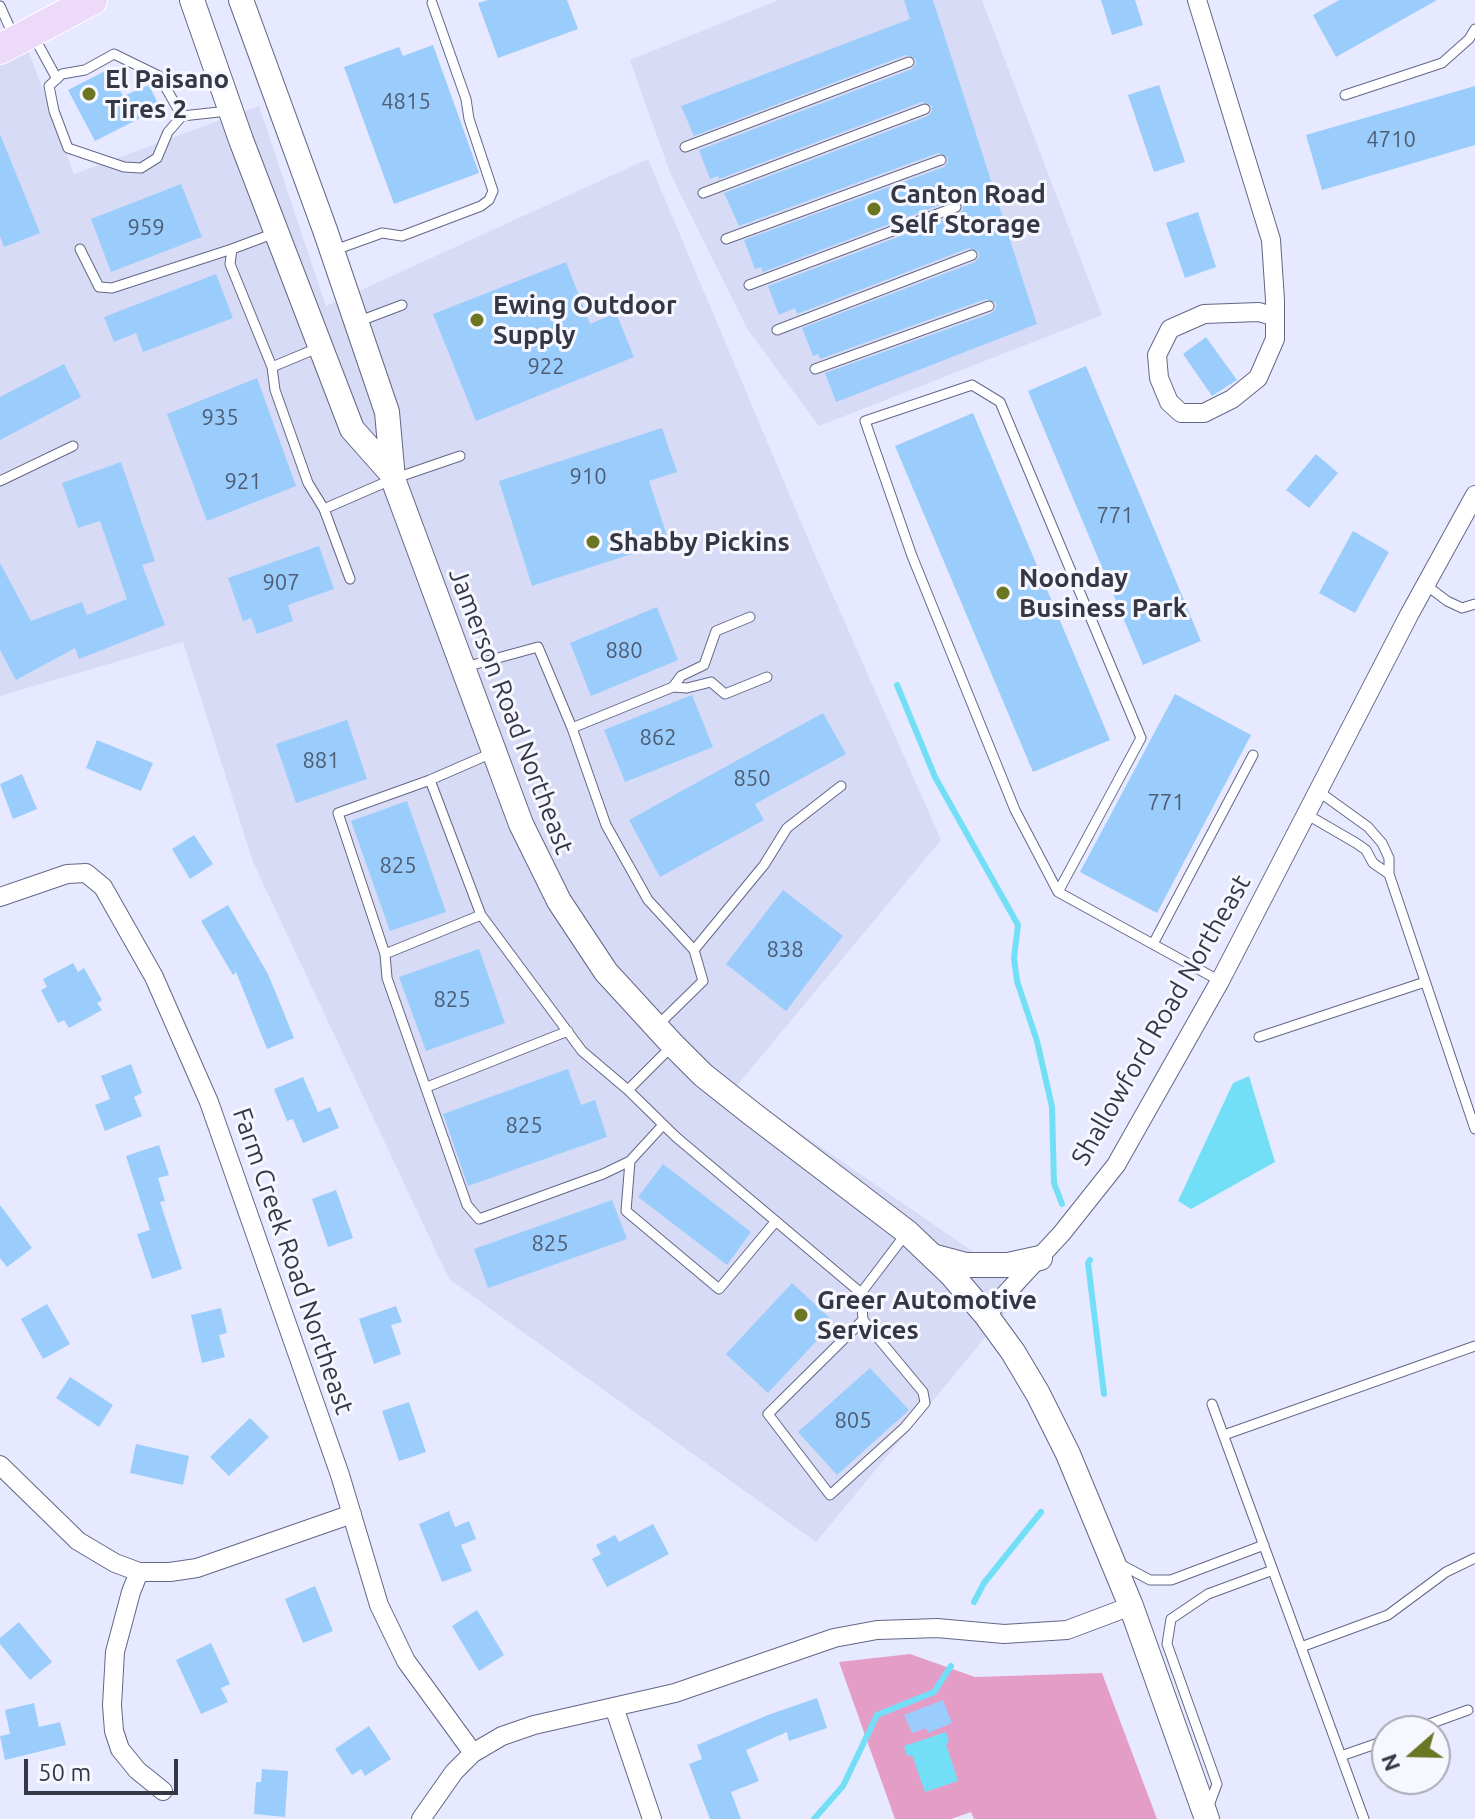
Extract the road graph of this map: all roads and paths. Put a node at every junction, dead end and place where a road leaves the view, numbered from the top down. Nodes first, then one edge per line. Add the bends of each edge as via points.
1 (92, 0) edge
2 (192, 0) edge
3 (241, 0) edge
4 (1197, 0) edge
5 (432, 3) dead end
6 (0, 6) edge
7 (1475, 29) edge
8 (16, 40) edge
9 (909, 62) dead end
10 (57, 79) junction
11 (1345, 95) dead end
12 (925, 109) dead end
13 (231, 111) junction
14 (182, 116) junction
15 (685, 147) dead end
16 (941, 160) dead end
17 (703, 193) dead end
18 (956, 207) dead end
19 (276, 232) junction
20 (726, 239) dead end
21 (80, 249) dead end
22 (232, 249) junction
23 (332, 251) junction
24 (972, 255) dead end
25 (749, 285) dead end
26 (402, 305) dead end
27 (989, 306) dead end
28 (1275, 317) junction
29 (357, 322) junction
30 (777, 330) dead end
31 (320, 347) junction
32 (272, 367) junction
33 (815, 369) dead end
34 (73, 446) dead end
35 (460, 456) dead end
36 (392, 476) junction
37 (0, 481) edge
38 (1475, 495) edge
39 (324, 509) junction
40 (350, 579) dead end
41 (1426, 584) junction
42 (1475, 604) edge
43 (750, 617) dead end
44 (462, 668) junction
45 (767, 677) dead end
46 (673, 687) junction
47 (572, 728) junction
48 (493, 753) junction
49 (1253, 755) dead end
50 (430, 780) junction
51 (841, 786) dead end
52 (1318, 791) junction
53 (1306, 814) junction
54 (1389, 874) junction
55 (1058, 892) junction
56 (0, 897) edge
57 (481, 915) junction
58 (1153, 944) junction
59 (694, 950) junction
60 (385, 954) junction
61 (1220, 981) junction
62 (1425, 982) junction
63 (656, 1027) junction
64 (568, 1031) junction
65 (1259, 1037) dead end
66 (673, 1045) junction
67 (427, 1087) junction
68 (628, 1090) junction
69 (663, 1125) junction
70 (1475, 1129) edge
71 (630, 1161) junction
72 (776, 1221) junction
73 (907, 1232) junction
74 (932, 1256) junction
75 (1040, 1258) junction
76 (861, 1293) junction
77 (986, 1315) junction
78 (863, 1320) junction
79 (1475, 1346) edge
80 (1212, 1404) dead end
81 (1224, 1435) junction
82 (0, 1465) edge
83 (352, 1514) junction
84 (1264, 1545) junction
85 (1475, 1558) edge
86 (1111, 1559) junction
87 (1273, 1570) junction
88 (139, 1572) junction
89 (1131, 1606) junction
90 (1301, 1647) junction
91 (614, 1707) junction
92 (1468, 1710) dead end
93 (1451, 1716) edge
94 (1371, 1746) edge
95 (473, 1753) junction
96 (1341, 1756) junction
97 (163, 1791) dead end
98 (1206, 1817) edge
99 (421, 1819) edge
100 (652, 1819) edge
101 (1364, 1819) edge

1 - 8 main road
2 - 13 street, Jamerson Road Northeast
3 - 23 street, Jamerson Road Northeast
4 - 28 street via 1271,240
5 - 23 lane via 493,191 481,206 402,236 382,233
6 - 8 lane
7 - 11 lane via 1442,63
8 - 10 lane
9 - 15 lane
10 - 14 lane via 114,54 159,76
10 - 14 lane via 49,86 68,148 124,167 141,168 157,158
12 - 17 lane
13 - 14 lane
13 - 19 street, Jamerson Road Northeast
16 - 20 lane
18 - 25 lane
19 - 22 lane
19 - 31 street, Jamerson Road Northeast
21 - 22 lane via 99,287 112,288
22 - 32 lane via 230,264
23 - 29 street, Jamerson Road Northeast
24 - 30 lane
26 - 29 lane
27 - 33 lane
28 - 28 street via 1259,312 1204,314 1170,329 1157,355 1169,402 1181,413 1204,413 1232,399 1258,378 1275,339
29 - 36 street, Jamerson Road Northeast via 387,412
31 - 32 lane
31 - 36 street, Jamerson Road Northeast via 352,429
32 - 39 lane via 308,483
34 - 37 lane
35 - 36 lane
36 - 39 lane
36 - 44 street, Jamerson Road Northeast
38 - 41 street, Shallowford Road Northeast
39 - 40 lane
41 - 42 lane via 1462,608
41 - 52 street, Shallowford Road Northeast
43 - 46 lane via 716,631 704,665 681,676
44 - 47 lane via 538,647
44 - 48 street, Jamerson Road Northeast
45 - 46 lane via 725,694 711,682
46 - 47 lane
47 - 59 lane via 606,825 648,900
48 - 50 lane
48 - 63 street, Jamerson Road Northeast via 559,901 606,972
49 - 58 lane
50 - 57 lane
50 - 60 lane via 338,813
51 - 59 lane via 787,828 764,865
52 - 53 street, Shallowford Road Northeast
52 - 54 lane via 1382,843
53 - 54 lane via 1366,850
53 - 61 street, Shallowford Road Northeast
54 - 62 lane
55 - 55 lane via 1015,810 912,556 865,421 972,385 1000,402 1141,738
55 - 58 lane
56 - 83 street, Farm Creek Road Northeast via 67,874 86,873 103,887 141,953 209,1102
57 - 60 lane
57 - 64 lane
58 - 61 lane
59 - 63 lane via 703,981
60 - 67 lane via 387,978
61 - 75 street, Shallowford Road Northeast via 1116,1165
62 - 65 lane
62 - 70 lane
63 - 66 street, Jamerson Road Northeast
64 - 67 lane
64 - 68 lane via 582,1051
66 - 68 lane
66 - 73 street, Jamerson Road Northeast via 703,1075
67 - 71 lane via 467,1205 479,1219
68 - 69 lane
69 - 71 lane
69 - 72 lane
71 - 72 lane via 626,1211 719,1289
72 - 76 lane
73 - 74 street, Jamerson Road Northeast
73 - 76 lane
74 - 75 street via 966,1265
74 - 77 street, Jamerson Road Northeast
75 - 77 street, Shallowford Road Northeast
76 - 78 lane
77 - 86 street via 1038,1394
78 - 78 lane via 923,1392 925,1403 830,1495 768,1414
79 - 81 lane
80 - 81 lane
81 - 84 lane
82 - 88 street via 78,1541
83 - 88 street via 197,1568
83 - 95 street, Farm Creek Road Northeast via 391,1634
84 - 86 lane via 1171,1580 1150,1580
84 - 87 lane
85 - 90 lane via 1446,1572 1388,1615
86 - 89 street
87 - 90 lane
87 - 98 lane via 1208,1594 1171,1619 1167,1644 1217,1784
88 - 97 street via 115,1652 114,1731 137,1770
89 - 91 street via 1067,1630 877,1630 834,1638 675,1693
89 - 98 street
90 - 96 lane
91 - 95 street via 534,1725
91 - 100 street
92 - 93 lane
94 - 96 lane
95 - 99 street
96 - 101 lane

